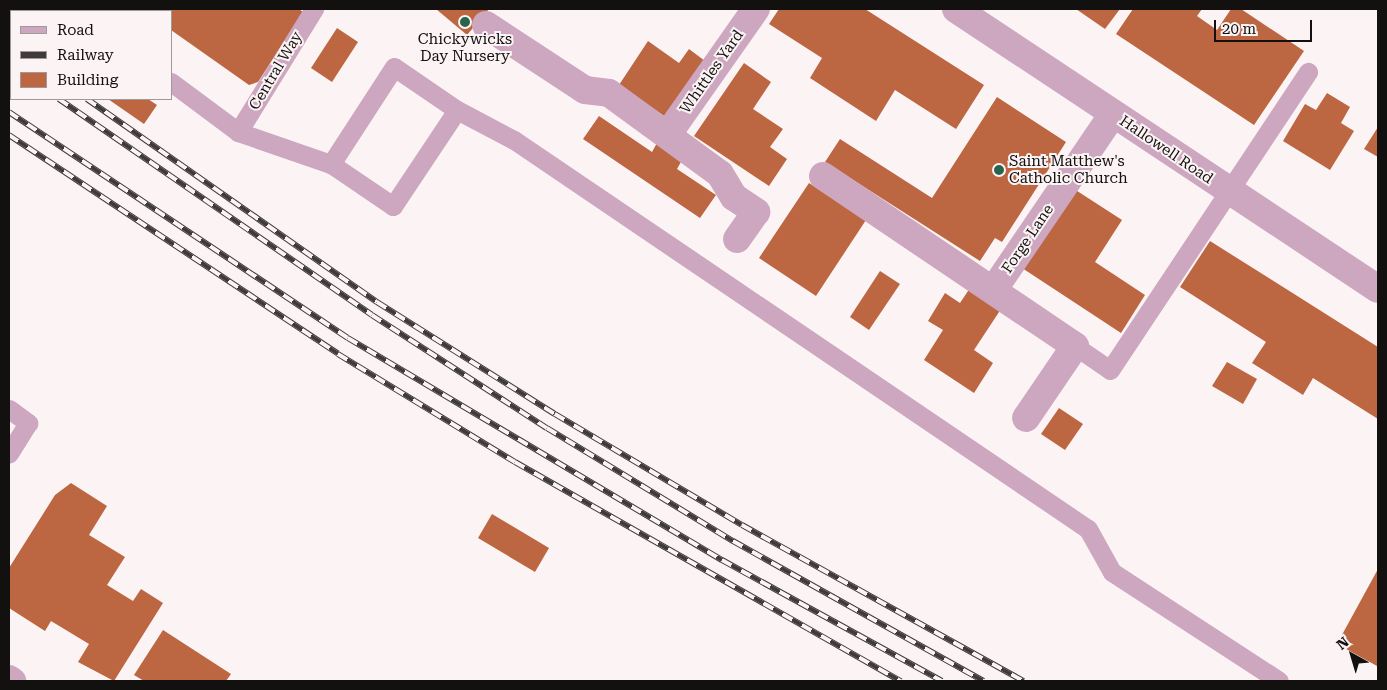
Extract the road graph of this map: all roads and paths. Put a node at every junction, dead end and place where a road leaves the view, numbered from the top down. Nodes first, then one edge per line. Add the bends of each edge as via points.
1 (314, 9) edge
2 (756, 9) edge
3 (956, 9) edge
4 (486, 25) dead end
5 (1308, 72) dead end
6 (172, 83) edge
7 (457, 110) junction
8 (1113, 114) junction
9 (238, 132) junction
10 (668, 134) junction
11 (331, 164) junction
12 (822, 176) dead end
13 (1230, 193) junction
14 (737, 239) dead end
15 (994, 290) junction
16 (1378, 290) edge
17 (1075, 346) junction
18 (9, 409) edge
19 (1026, 418) dead end
20 (9, 454) edge
21 (9, 679) edge
22 (12, 681) edge
23 (1279, 681) edge

1 - 9 lane, Central Way
2 - 10 street, Whittles Yard
3 - 8 street, Hallowell Road
4 - 10 street via 584,90 609,93
5 - 13 lane
6 - 9 lane
7 - 11 lane via 393,206
7 - 11 lane via 394,67
7 - 23 lane via 514,140 1088,528 1112,572
8 - 13 street, Hallowell Road
8 - 15 street, Forge Lane
9 - 11 lane
10 - 14 street via 720,174 734,197 756,212
12 - 15 street, Forge Lane
13 - 16 street, Hallowell Road
13 - 17 lane via 1110,370
15 - 17 street, Forge Lane
17 - 19 street
18 - 20 lane via 28,423
21 - 22 street

